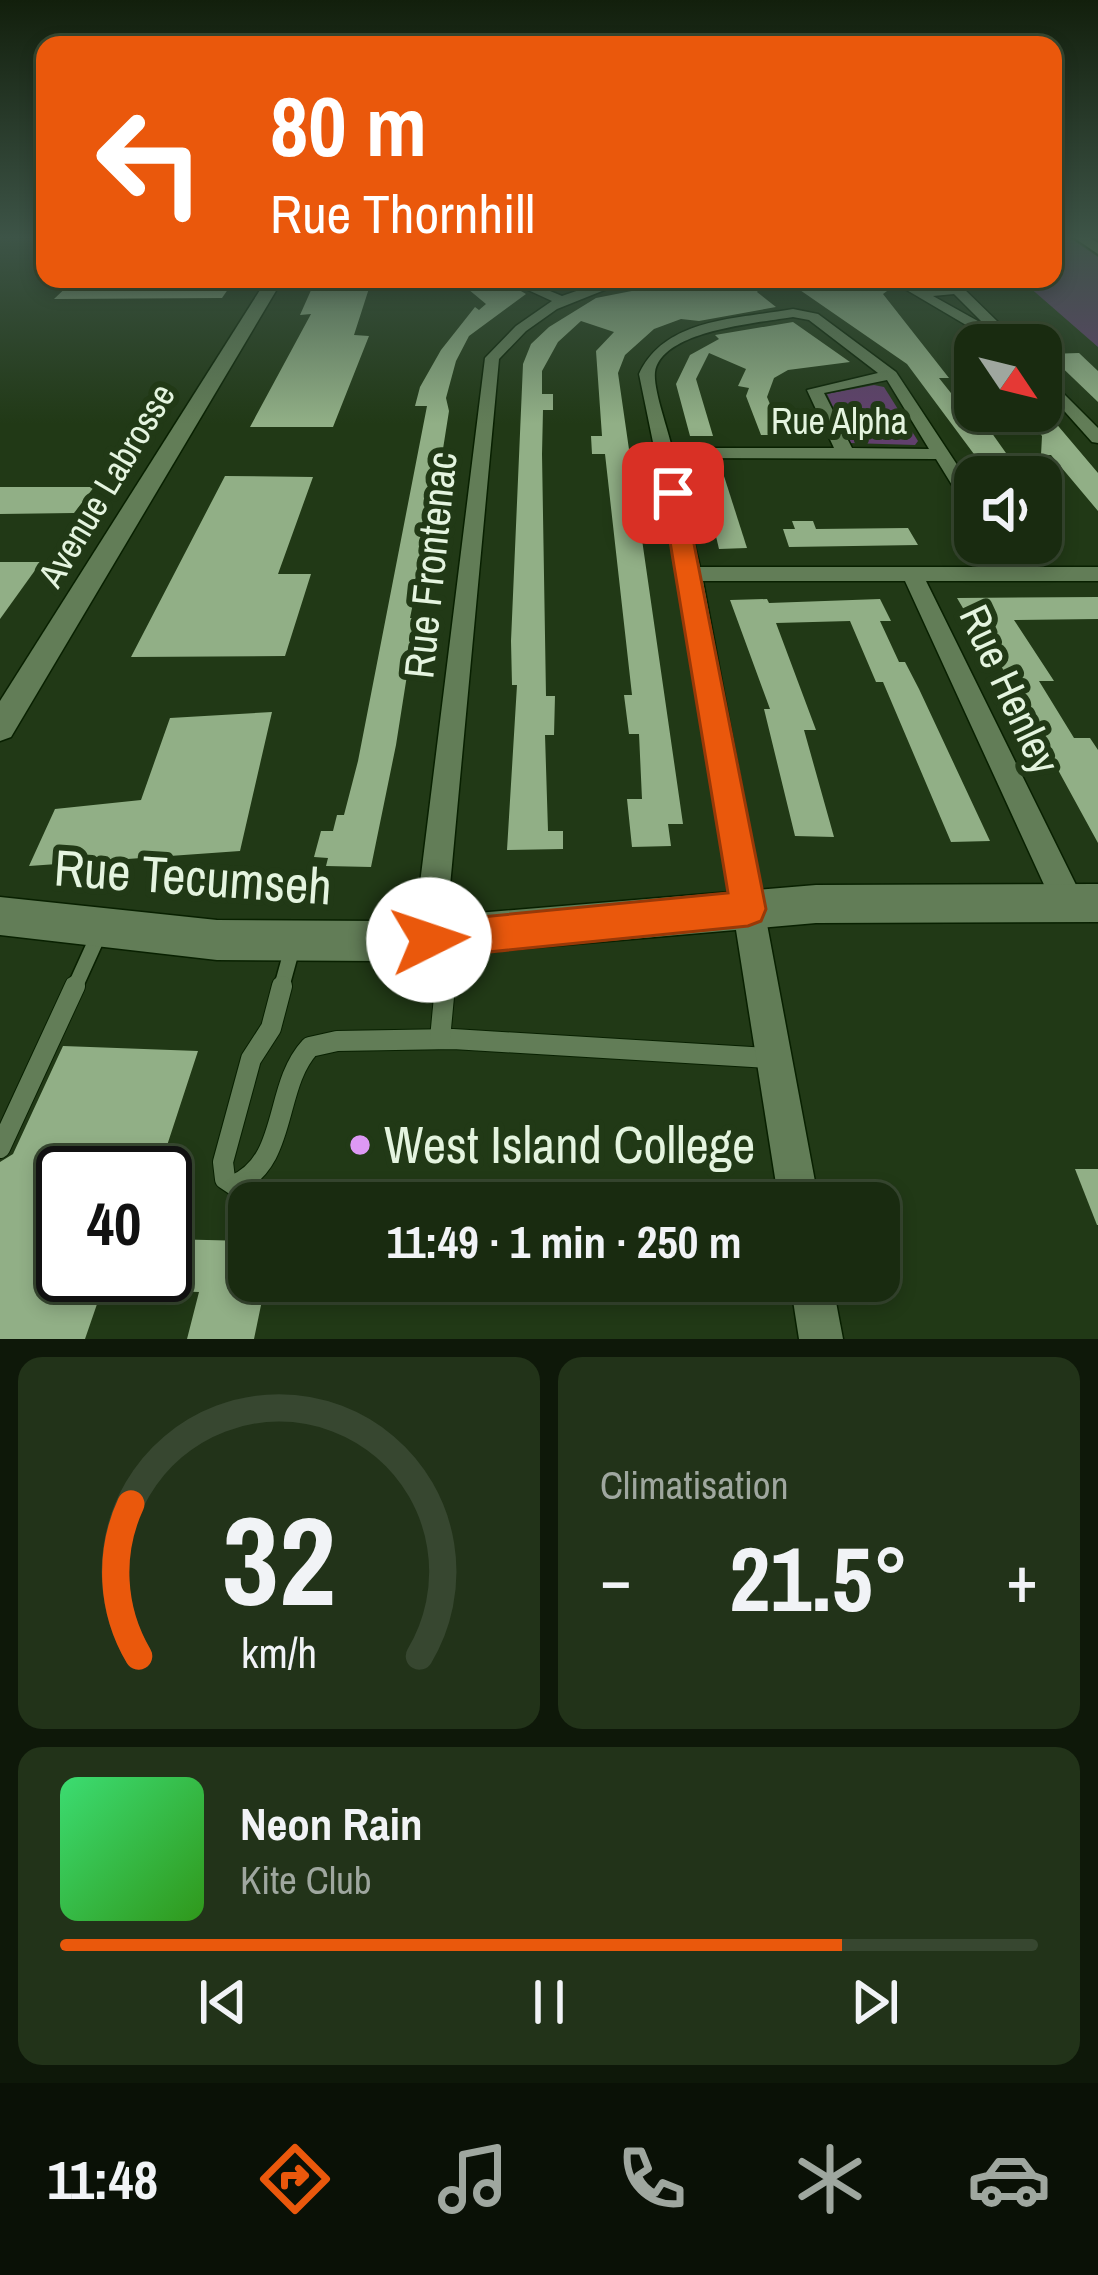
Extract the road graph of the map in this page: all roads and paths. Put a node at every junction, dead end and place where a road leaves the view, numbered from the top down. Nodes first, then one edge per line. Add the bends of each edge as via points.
1 (261, 299) edge
2 (930, 299) edge
3 (966, 299) edge
4 (561, 300) edge
5 (973, 324) edge
6 (990, 324) edge
7 (891, 375) junction
8 (1062, 399) edge
9 (1098, 438) edge
10 (665, 453) junction
11 (846, 454) junction
12 (940, 454) junction
13 (954, 475) edge
14 (1012, 564) edge
15 (691, 574) junction
16 (912, 574) junction
17 (1018, 574) junction
18 (1098, 574) edge
19 (0, 728) edge
20 (1083, 903) edge
21 (748, 909) junction
22 (0, 916) edge
23 (102, 930) junction
24 (440, 939) junction
25 (293, 942) junction
26 (440, 1039) junction
27 (776, 1059) junction
28 (0, 1148) edge
29 (796, 1182) edge
30 (815, 1302) edge
31 (821, 1339) edge

1 - 19 street, Avenue Labrosse
2 - 5 street
3 - 6 street
4 - 24 street, Rue Frontenac via 520,324 492,358
7 - 10 street via 813,316 699,330 656,356 647,374
7 - 11 street via 815,390
7 - 12 street
8 - 9 street
10 - 11 street, Rue Alpha
10 - 15 street
11 - 12 street, Rue Alpha
12 - 13 street
14 - 17 street
15 - 16 street
15 - 21 street
16 - 17 street
16 - 20 street, Rue Henley
17 - 18 street
20 - 21 street, Rue Tecumseh
21 - 24 street, Rue Tecumseh
21 - 27 street
22 - 23 street, Rue Tecumseh
23 - 25 street, Rue Tecumseh
23 - 28 lane
24 - 25 street, Rue Tecumseh
24 - 26 lane
25 - 26 lane via 271,1028 251,1059 225,1179 242,1184 264,1165 294,1070 309,1048 329,1040
26 - 27 lane
27 - 29 street
30 - 31 street

